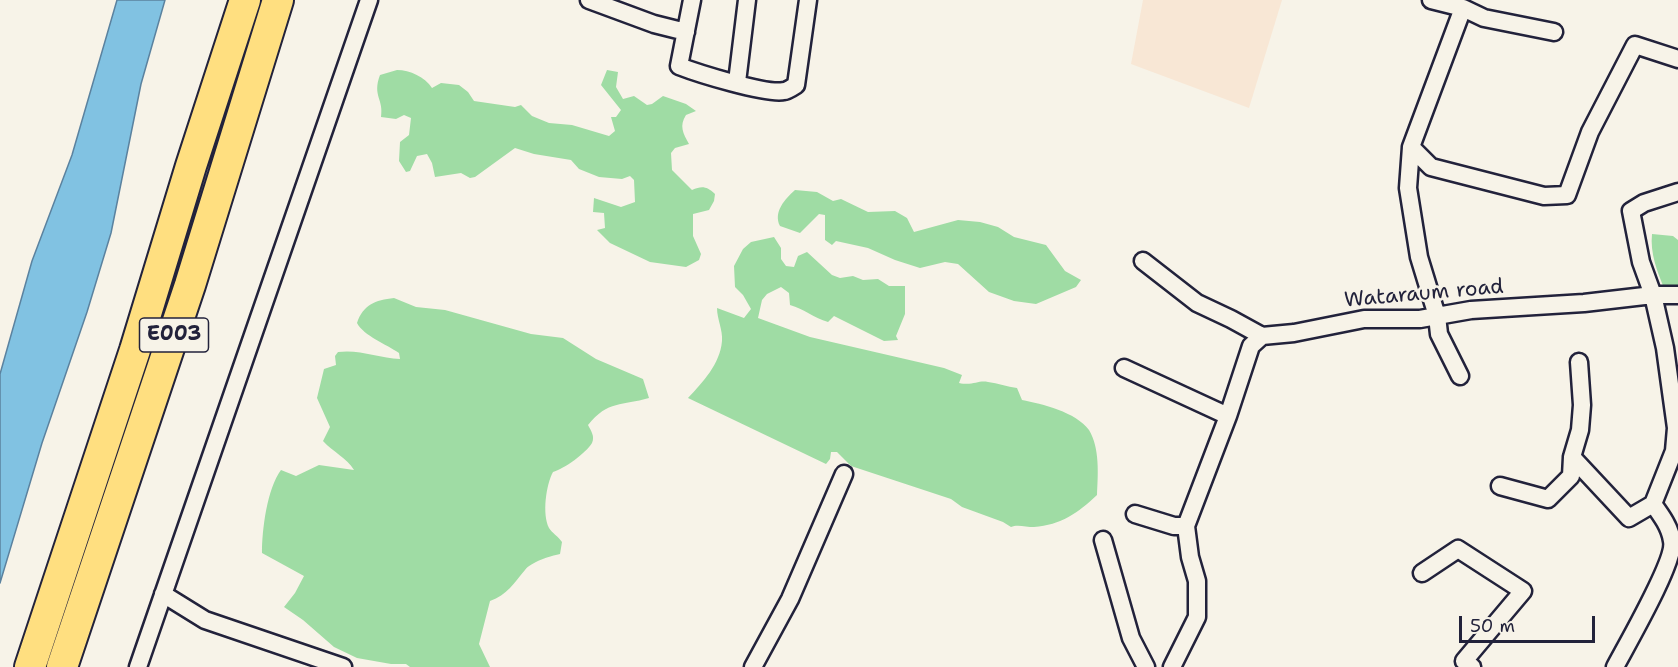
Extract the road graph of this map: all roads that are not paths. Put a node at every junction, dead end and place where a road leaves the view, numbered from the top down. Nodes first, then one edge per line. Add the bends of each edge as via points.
1 (245, 0) edge
2 (278, 0) edge
3 (369, 0) edge
4 (589, 0) edge
5 (692, 0) edge
6 (747, 0) edge
7 (808, 0) edge
8 (1431, 0) edge
9 (1457, 5) edge
10 (686, 32) junction
11 (1554, 32) dead end
12 (1678, 59) edge
13 (737, 82) junction
14 (1411, 147) junction
15 (1678, 192) edge
16 (1143, 261) dead end
17 (1653, 295) junction
18 (1678, 295) edge
19 (1437, 316) junction
20 (1262, 336) junction
21 (1579, 362) dead end
22 (1124, 368) dead end
23 (1460, 376) dead end
24 (1228, 416) junction
25 (1572, 457) junction
26 (844, 474) dead end
27 (1500, 486) dead end
28 (1653, 504) junction
29 (1135, 514) dead end
30 (1186, 526) junction
31 (1103, 540) dead end
32 (1676, 543) edge
33 (1422, 573) dead end
34 (163, 594) junction
35 (1468, 664) edge
36 (30, 667) edge
37 (62, 667) edge
38 (138, 667) edge
39 (343, 667) edge
40 (753, 667) edge
41 (1146, 667) edge
42 (1172, 667) edge
43 (1615, 667) edge

1 - 36 highway, E003
2 - 37 highway, E003 via 190,285
3 - 34 street
4 - 10 street
5 - 10 street
6 - 13 street
7 - 13 street via 796,85 784,92
8 - 9 street
9 - 11 street via 1485,18
9 - 14 street
10 - 13 street via 679,66
12 - 14 street via 1635,45 1590,132 1567,195 1544,196 1431,167
14 - 19 street via 1408,188 1412,219
15 - 17 street via 1631,211 1641,262
16 - 20 street via 1197,303
17 - 18 street, Wataraum road
17 - 19 street, Wataraum road
17 - 28 street via 1676,428 1674,451
19 - 20 street, Wataraum road via 1364,319
19 - 23 street via 1439,334
20 - 24 street via 1251,346
21 - 25 street via 1580,430
22 - 24 street
24 - 30 street
25 - 27 street via 1571,476 1548,499
25 - 28 street via 1629,518
26 - 40 street via 790,599
28 - 32 street
29 - 30 street
30 - 42 street via 1197,581 1197,617
31 - 41 street via 1131,639
32 - 43 street via 1644,615
33 - 35 street via 1458,549 1523,591
34 - 38 street
34 - 39 street via 205,620

